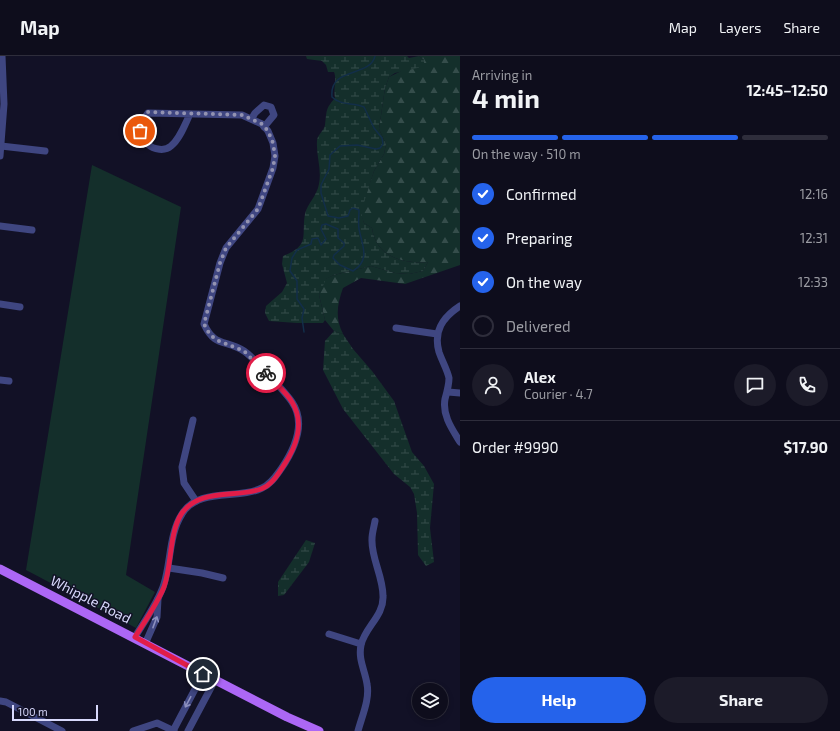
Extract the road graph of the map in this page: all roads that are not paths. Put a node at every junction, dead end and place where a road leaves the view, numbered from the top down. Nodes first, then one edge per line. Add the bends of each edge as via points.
1 (2, 56) edge
2 (2, 104) edge
3 (190, 114) junction
4 (252, 118) junction
5 (264, 127) junction
6 (1, 146) edge
7 (45, 151) dead end
8 (0, 156) edge
9 (0, 226) edge
10 (32, 230) dead end
11 (0, 304) edge
12 (460, 306) edge
13 (20, 307) dead end
14 (396, 328) dead end
15 (437, 334) junction
16 (0, 380) edge
17 (8, 381) dead end
18 (448, 392) junction
19 (460, 393) edge
20 (193, 420) dead end
21 (460, 442) edge
22 (196, 501) junction
23 (375, 521) dead end
24 (169, 568) junction
25 (0, 569) edge
26 (223, 578) dead end
27 (159, 597) junction
28 (329, 634) dead end
29 (135, 637) junction
30 (145, 644) junction
31 (361, 644) junction
32 (203, 674) junction
33 (215, 680) junction
34 (0, 701) edge
35 (62, 731) edge
36 (133, 731) edge
37 (174, 731) edge
38 (188, 731) edge
39 (319, 731) edge
40 (358, 731) edge

1 - 2 street
2 - 6 street
3 - 3 street via 148,112 140,126 143,140 164,150 170,147
3 - 4 street via 242,115
4 - 5 street
4 - 5 street via 264,105 271,107 274,114
5 - 22 street via 273,143 273,168 258,209 226,248 204,324 210,335 244,351 292,402 297,414 297,440 292,453 274,479 263,488
6 - 7 street
6 - 8 street
9 - 10 street
11 - 13 street
12 - 15 street via 446,316
14 - 15 street
15 - 18 street via 439,351 449,378
16 - 17 street
18 - 19 street
18 - 21 street via 445,400 446,415
20 - 22 street via 182,467 184,483
22 - 24 street via 182,513
23 - 31 street via 372,546 384,598 376,619
24 - 26 street
24 - 27 street
25 - 29 main road, Whipple Road
27 - 29 street
30 -> 27 street via 157,617
28 - 31 street
29 - 30 main road, Whipple Road
30 - 32 main road, Whipple Road
31 - 40 street via 360,657 368,693
32 - 33 main road, Whipple Road
32 -> 37 street
33 - 38 street
33 - 39 main road, Whipple Road
34 - 35 street
36 - 37 street via 157,723

